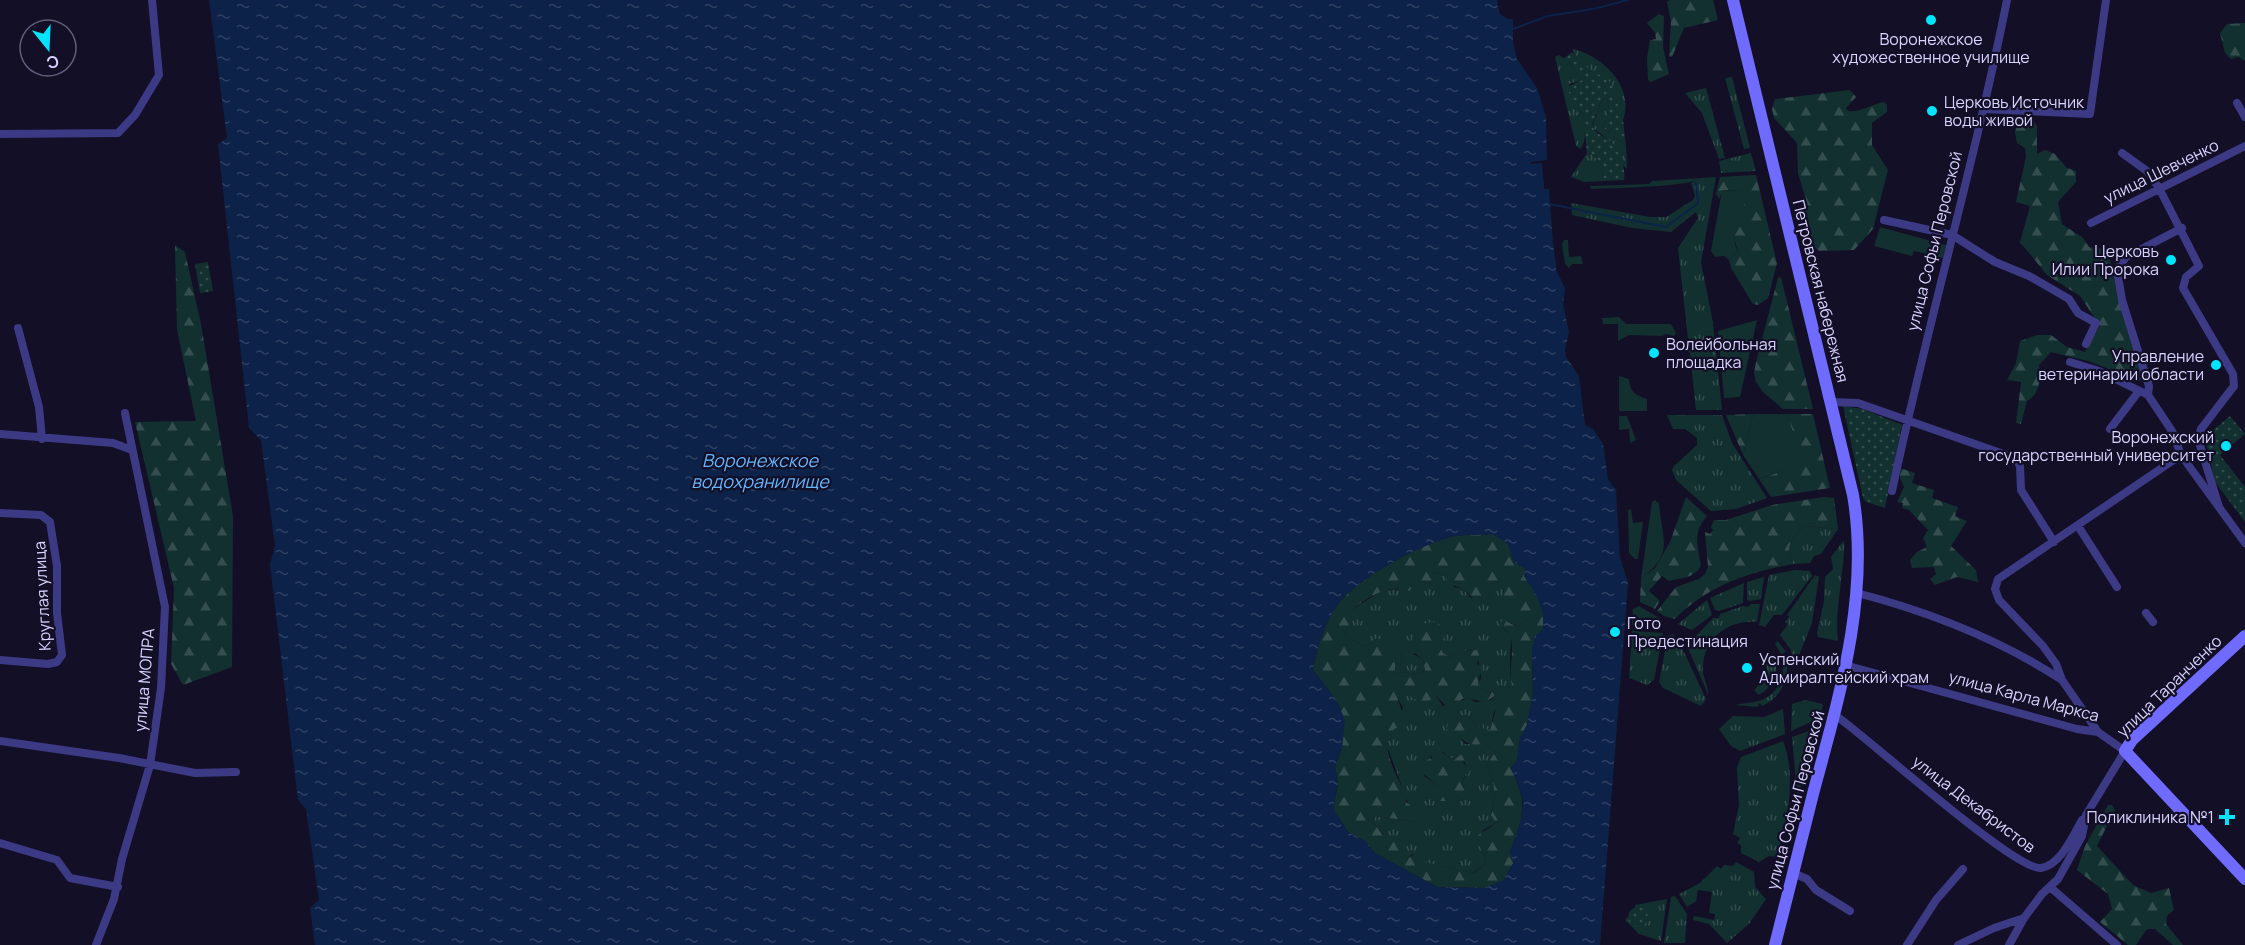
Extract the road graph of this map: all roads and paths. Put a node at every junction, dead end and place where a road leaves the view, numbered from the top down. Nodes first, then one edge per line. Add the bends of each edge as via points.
1 (152, 0) edge
2 (1733, 0) edge
3 (2007, 0) edge
4 (2106, 0) edge
5 (2237, 103) dead end
6 (1984, 109) junction
7 (2245, 117) edge
8 (0, 134) edge
9 (2245, 146) edge
10 (2122, 153) dead end
11 (2159, 188) junction
12 (1884, 220) dead end
13 (2091, 223) dead end
14 (2182, 228) junction
15 (1952, 235) junction
16 (18, 328) dead end
17 (2086, 344) dead end
18 (2070, 362) dead end
19 (2139, 391) junction
20 (2148, 395) junction
21 (1831, 402) junction
22 (124, 413) dead end
23 (1906, 422) junction
24 (2110, 429) dead end
25 (0, 435) edge
26 (42, 439) junction
27 (132, 450) junction
28 (2181, 455) junction
29 (1892, 491) dead end
30 (2219, 507) junction
31 (0, 513) edge
32 (2078, 526) junction
33 (2054, 542) junction
34 (2245, 543) edge
35 (2117, 587) dead end
36 (1857, 592) junction
37 (2146, 613) dead end
38 (2154, 622) dead end
39 (2245, 636) edge
40 (0, 660) edge
41 (1845, 665) junction
42 (2062, 680) junction
43 (1835, 716) junction
44 (2098, 732) junction
45 (0, 741) edge
46 (2125, 751) junction
47 (150, 765) junction
48 (236, 772) dead end
49 (2086, 814) junction
50 (0, 843) edge
51 (1963, 869) dead end
52 (1793, 873) junction
53 (2245, 879) edge
54 (118, 887) junction
55 (2050, 887) junction
56 (1850, 911) dead end
57 (2024, 918) junction
58 (96, 945) edge
59 (1775, 945) edge
60 (1907, 945) edge
61 (1958, 945) edge
62 (2009, 945) edge
63 (2117, 945) edge

1 - 8 street via 159,75 135,116 118,133
2 - 21 main road, Петровская набережная
3 - 6 street, улица Софьи Перовской
4 - 6 street via 2090,114
5 - 7 street
6 - 15 street, улица Софьи Перовской
9 - 11 street, улица Шевченко
10 - 11 street via 2147,171
11 - 13 street, улица Шевченко
11 - 14 street
12 - 15 street
14 - 20 street via 2126,257 2117,270 2122,300 2149,386
14 - 30 street via 2199,266 2186,277 2183,288 2233,374 2234,386 2201,429 2198,439
15 - 17 street via 1995,262 2069,299 2078,313 2096,323
15 - 23 street, улица Софьи Перовской
16 - 26 street via 39,407
18 - 19 street
19 - 20 street
19 - 24 street
20 - 28 street via 2172,432
21 - 23 street via 1858,403
21 - 36 main road, Петровская набережная via 1857,519
22 - 27 street, улица МОПРА
23 - 29 street, улица Софьи Перовской
23 - 33 street via 2015,458 2020,466 2021,490
25 - 26 street
26 - 27 street via 113,444
27 - 47 street, улица МОПРА via 165,607 161,688
28 - 30 street
28 - 32 street
30 - 34 street
31 - 40 street, Круглая улица via 41,515 50,522 57,566 62,655 57,662 48,664
32 - 33 street
32 - 35 street
33 - 42 street via 1998,579 1995,589 1999,600 2043,646
36 - 41 main road, улица Софьи Перовской
36 - 42 street via 1934,615 2032,661
37 - 38 street
39 - 46 main road, улица Таранченко
41 - 43 main road, улица Софьи Перовской
41 - 44 street, улица Карла Маркса
42 - 44 street
43 - 49 street, улица Декабристов via 2032,867 2048,865 2059,856
43 - 52 main road, улица Софьи Перовской
44 - 46 street, улица Карла Маркса
45 - 47 street
46 - 49 street, улица Таранченко
46 - 53 main road, улица Карла Маркса
47 - 48 street via 195,773
47 - 54 street, улица МОПРА via 122,859
49 - 55 street, улица Таранченко via 2082,836
50 - 54 street via 57,860 70,878
51 - 60 street via 1936,900
52 - 56 street via 1808,879 1816,891
52 - 59 main road, улица Софьи Перовской
54 - 58 street, улица МОПРА
55 - 57 street, улица Таранченко
55 - 63 street
57 - 61 street
57 - 62 street, улица Таранченко

